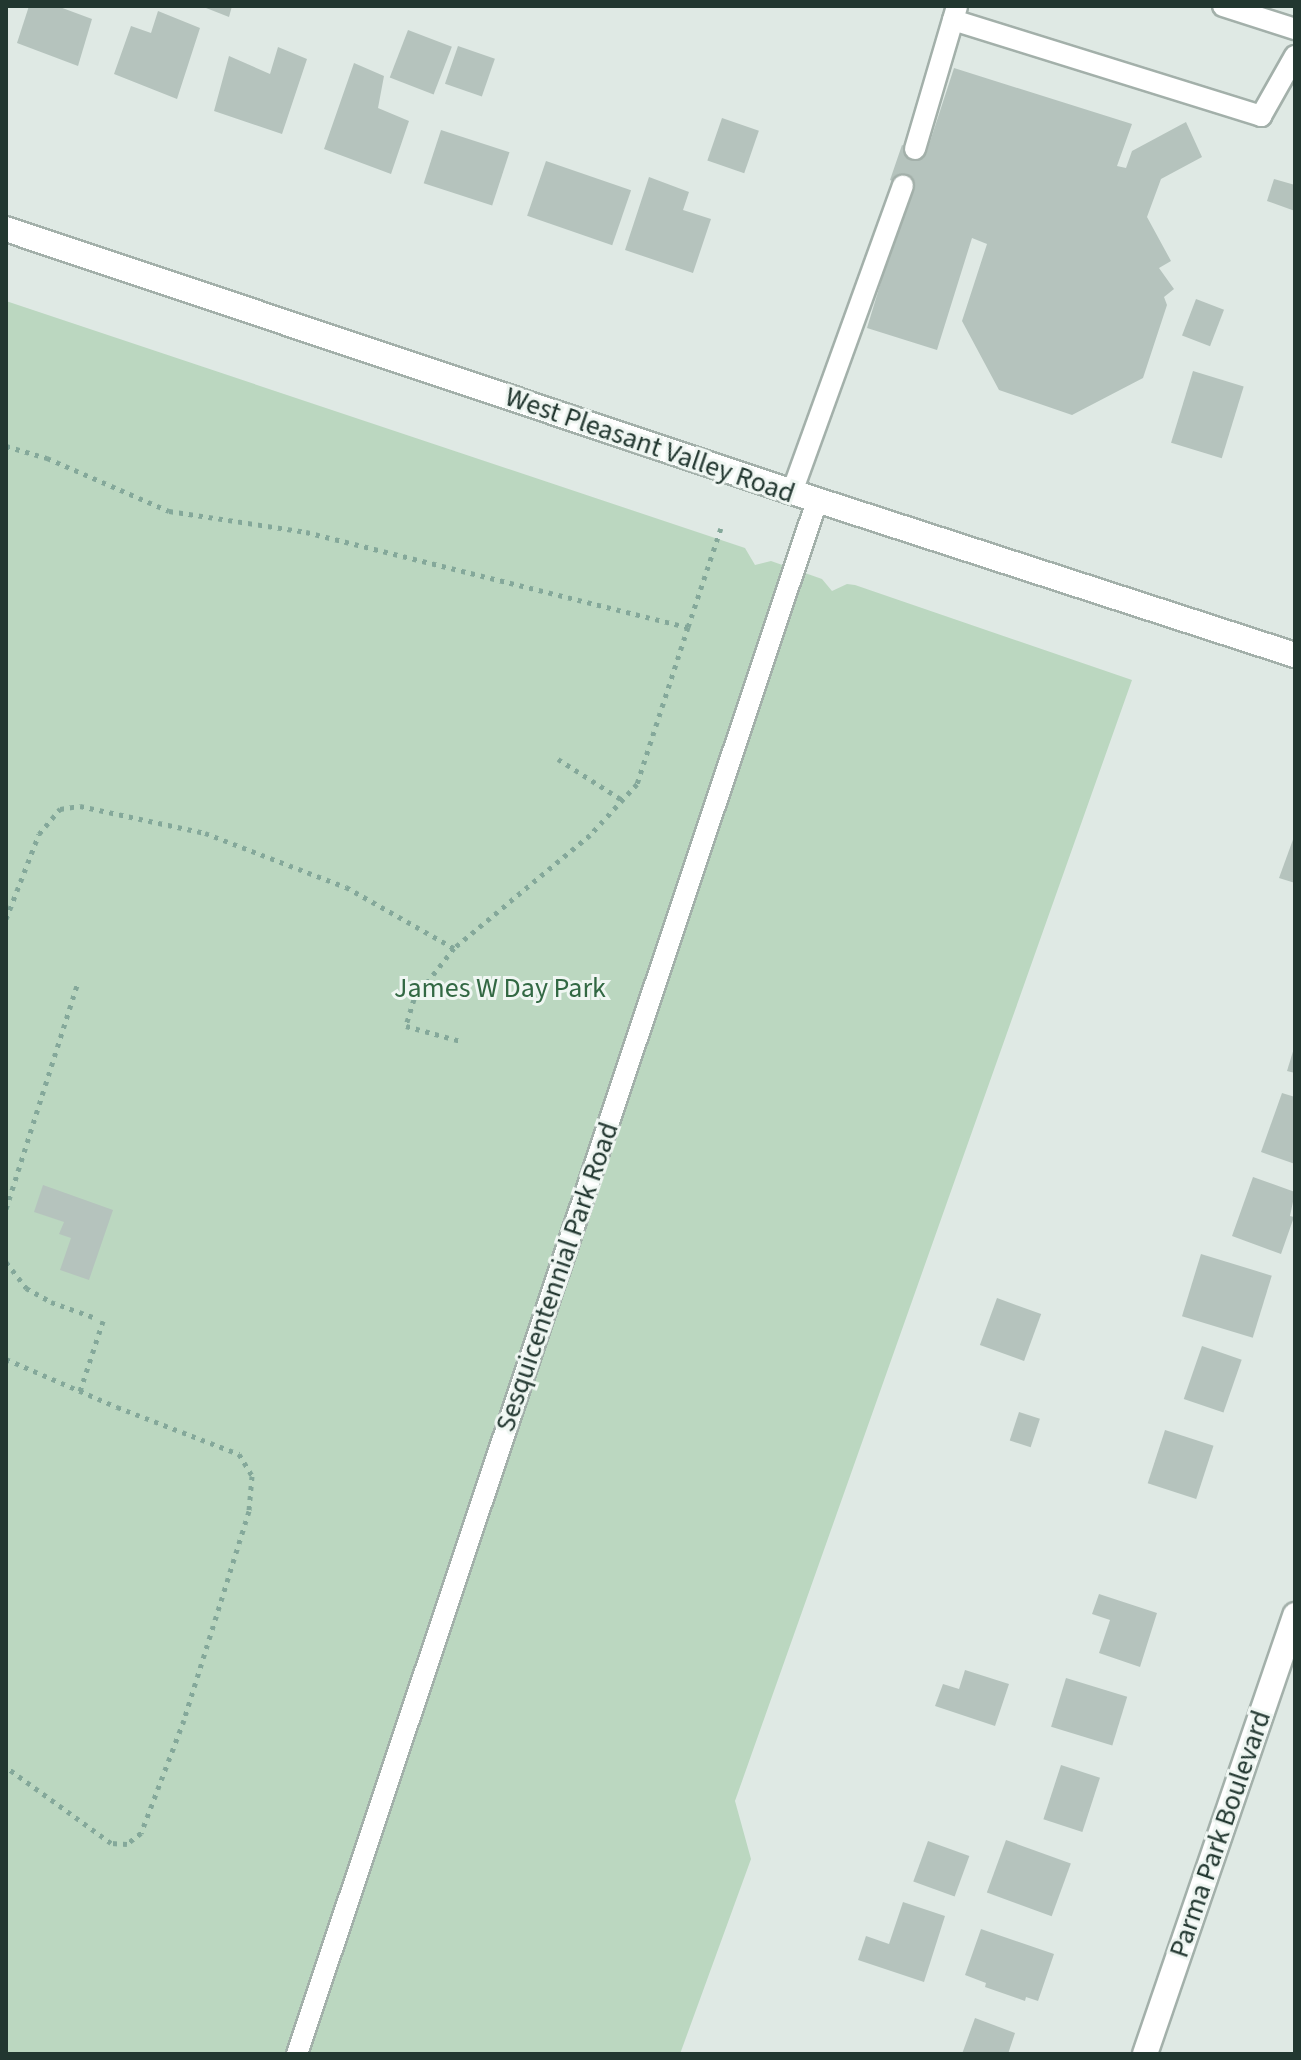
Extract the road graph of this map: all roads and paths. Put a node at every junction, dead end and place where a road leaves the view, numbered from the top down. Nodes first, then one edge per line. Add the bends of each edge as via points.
1 (1223, 6) edge
2 (955, 13) edge
3 (1295, 29) edge
4 (1295, 56) edge
5 (915, 149) dead end
6 (903, 185) dead end
7 (6, 229) edge
8 (6, 446) edge
9 (792, 492) junction
10 (817, 501) junction
11 (721, 528) dead end
12 (688, 627) junction
13 (1295, 655) edge
14 (558, 759) dead end
15 (622, 800) junction
16 (6, 919) edge
17 (454, 948) junction
18 (78, 982) dead end
19 (460, 1041) dead end
20 (6, 1208) edge
21 (6, 1262) edge
22 (93, 1317) dead end
23 (103, 1321) dead end
24 (6, 1359) edge
25 (80, 1391) junction
26 (1295, 1615) edge
27 (6, 1767) edge
28 (297, 2054) edge
29 (1145, 2054) edge

1 - 3 lane
2 - 4 lane via 1261,116
2 - 5 lane
6 - 9 lane
7 - 9 main road, West Pleasant Valley Road
8 - 12 path via 47,458 169,511 306,532
9 - 10 main road, West Pleasant Valley Road
10 - 13 main road, West Pleasant Valley Road
10 - 28 lane, Sesquicentennial Park Road
11 - 12 path
12 - 15 path via 637,784
14 - 15 path
15 - 17 path via 590,835
16 - 17 path via 39,834 60,809 80,806 205,833 346,887
17 - 19 path via 414,999 406,1026
18 - 20 path
21 - 22 path via 26,1288
23 - 25 path
24 - 25 path
25 - 27 path via 239,1454 252,1476 249,1511 184,1720 141,1833 127,1844 111,1843
26 - 29 main road, Parma Park Boulevard

